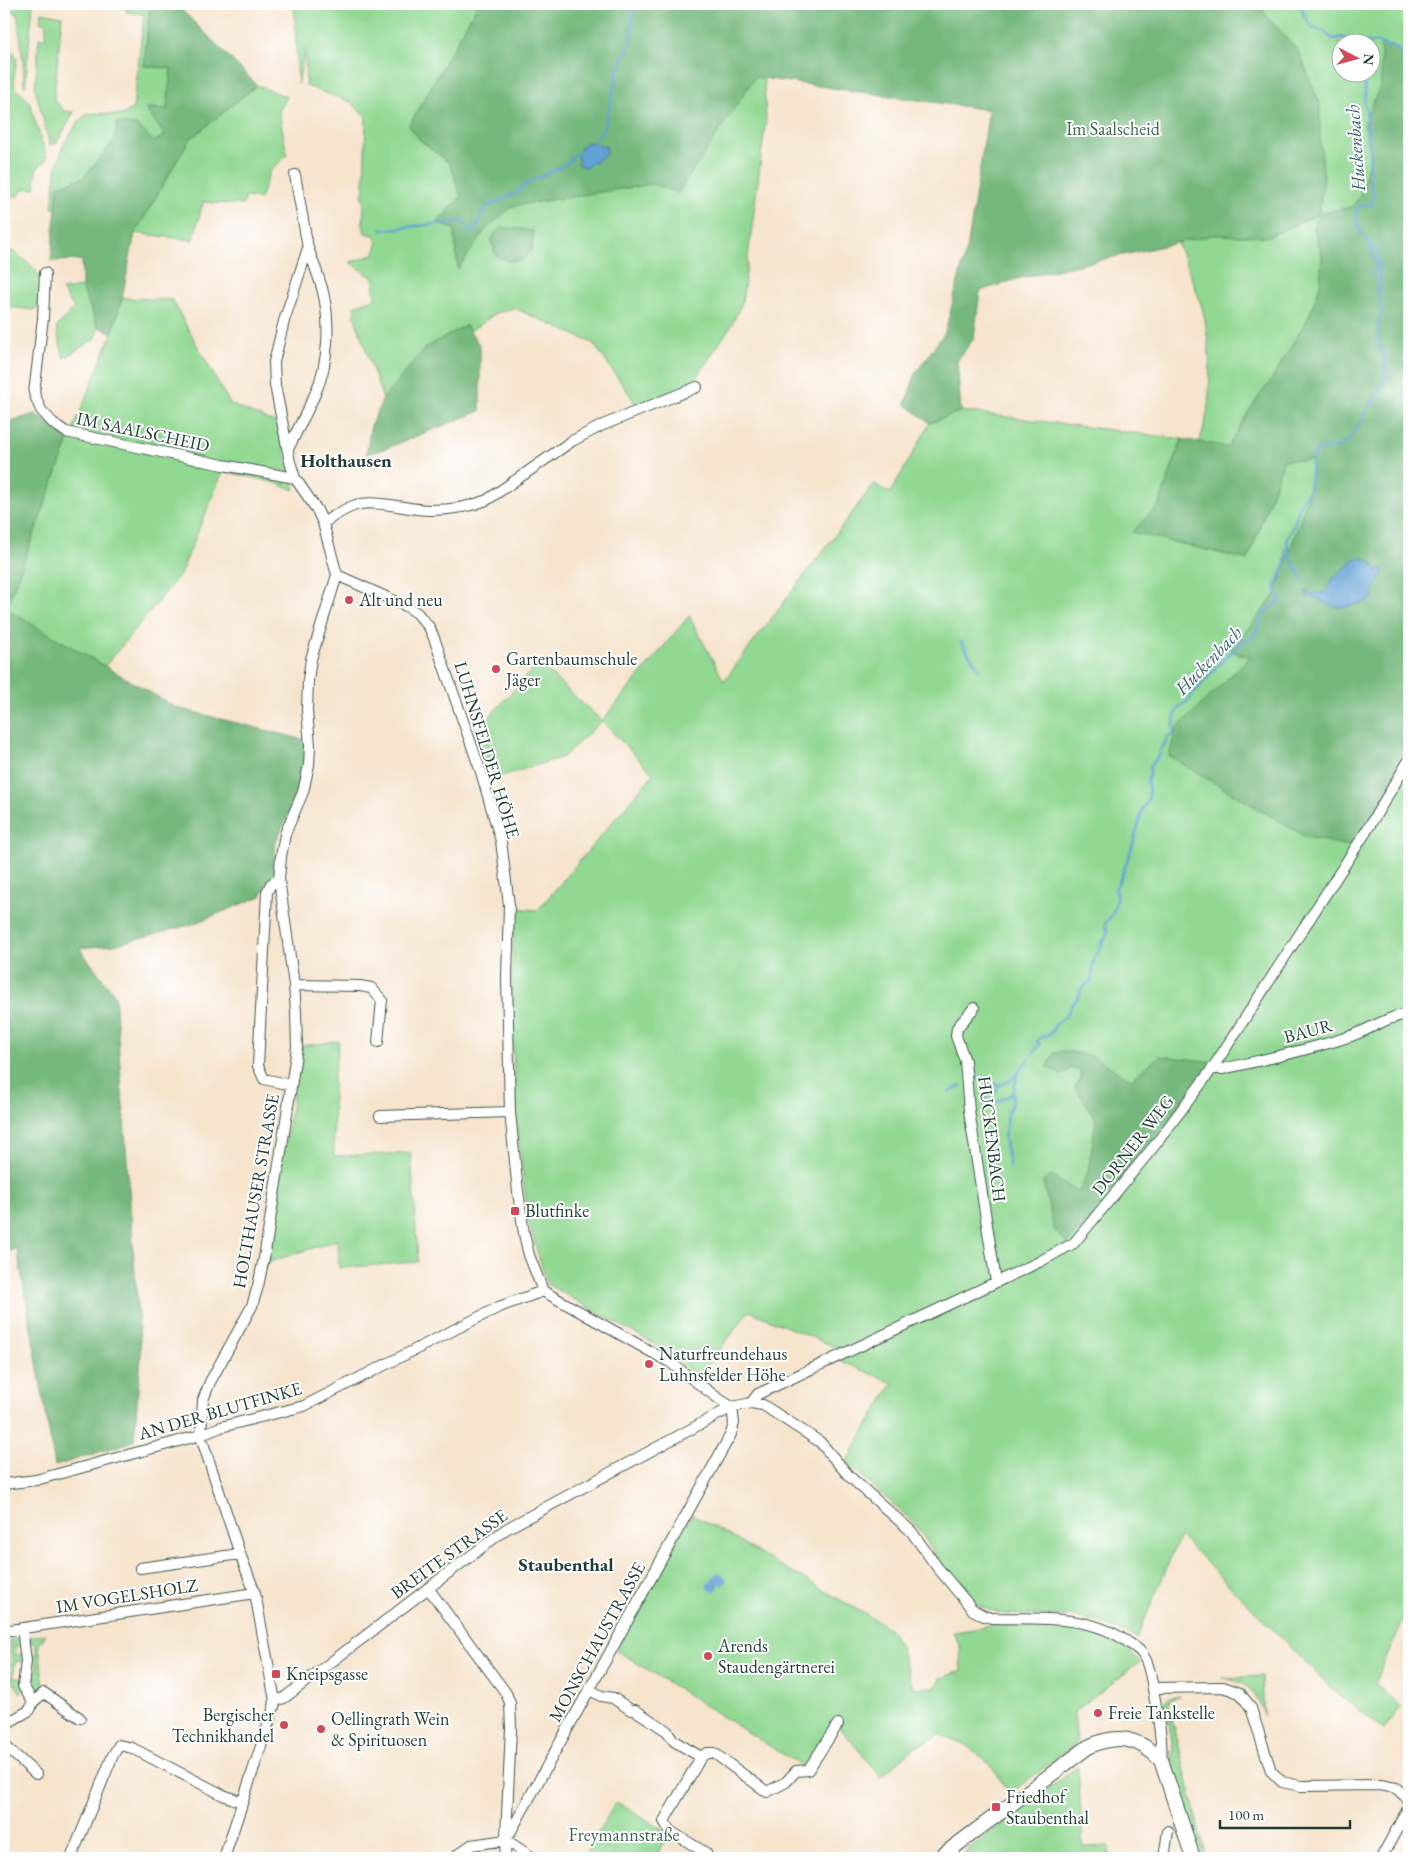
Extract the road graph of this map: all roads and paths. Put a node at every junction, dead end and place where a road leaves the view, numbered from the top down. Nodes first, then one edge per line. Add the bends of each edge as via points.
1 (295, 175) dead end
2 (308, 248) junction
3 (45, 273) dead end
4 (697, 387) dead end
5 (288, 449) junction
6 (295, 478) junction
7 (322, 523) junction
8 (337, 575) junction
9 (1409, 760) edge
10 (280, 879) junction
11 (294, 985) junction
12 (974, 1008) dead end
13 (1409, 1014) edge
14 (378, 1042) dead end
15 (1212, 1069) junction
16 (291, 1085) junction
17 (510, 1112) junction
18 (380, 1116) dead end
19 (996, 1282) junction
20 (543, 1291) junction
21 (750, 1403) junction
22 (732, 1407) junction
23 (201, 1434) junction
24 (4, 1484) edge
25 (240, 1554) junction
26 (140, 1568) dead end
27 (428, 1588) junction
28 (255, 1593) junction
29 (22, 1628) junction
30 (4, 1631) edge
31 (1153, 1688) junction
32 (590, 1690) junction
33 (33, 1702) junction
34 (274, 1704) junction
35 (80, 1718) dead end
36 (4, 1724) edge
37 (838, 1724) dead end
38 (4, 1745) edge
39 (701, 1758) junction
40 (1161, 1760) junction
41 (36, 1774) dead end
42 (1409, 1800) edge
43 (242, 1802) junction
44 (1409, 1807) edge
45 (1168, 1831) dead end
46 (506, 1840) junction
47 (706, 1853) dead end
48 (71, 1858) edge
49 (224, 1858) edge
50 (453, 1858) edge
51 (505, 1858) edge
52 (533, 1858) edge
53 (939, 1858) edge
54 (1164, 1858) edge
55 (1193, 1858) edge
56 (1381, 1858) edge

1 - 2 street
2 - 5 street via 274,362 275,385
2 - 5 street via 326,305 327,335 316,392
3 - 6 street, IM SAALSCHEID via 34,393 40,410 53,423 66,432
4 - 7 street via 603,425 572,442 487,500 430,510 371,503 354,505
5 - 6 street
6 - 7 street
7 - 8 street
8 - 10 street, HOLTHAUSER STRASSE via 311,659 307,710 309,765 303,792 285,834
8 - 17 street, LUHNSFELDER HÖHE via 406,606 429,626 481,772 501,841 509,905
9 - 15 street, DORNER WEG
10 - 11 street, HOLTHAUSER STRASSE
10 - 16 street, HOLTHAUSER STRASSE via 271,884 267,892 258,1066 264,1079
11 - 14 street via 371,988 382,1000
11 - 16 street, HOLTHAUSER STRASSE via 297,1047
12 - 19 street, HUCKENBACH via 958,1028 956,1036 965,1061 969,1111
13 - 15 street, BAUR via 1329,1042
15 - 19 street, DORNER WEG via 1155,1145 1074,1243
16 - 23 street, HOLTHAUSER STRASSE via 256,1292 252,1306 203,1400
17 - 18 street
17 - 20 street, LUHNSFELDER HÖHE via 524,1234
19 - 21 street, DORNER WEG via 758,1394
20 - 22 street via 671,1363
20 - 23 street, AN DER BLUTFINKE via 499,1307 304,1406
21 - 22 street, BREITE STRASSE
21 - 31 street via 762,1405 820,1442 849,1476 912,1532 973,1610 992,1618 1088,1624 1122,1637 1144,1656
22 - 27 street, BREITE STRASSE via 506,1529
22 - 32 street, MONSCHAUSTRASSE via 734,1423 731,1434
23 - 24 street, AN DER BLUTFINKE via 36,1480
23 - 25 street, HOLTHAUSER STRASSE
25 - 26 street
25 - 28 street, HOLTHAUSER STRASSE
27 - 34 street, BREITE STRASSE
27 - 46 street via 510,1702
28 - 29 street, IM VOGELSHOLZ
28 - 34 street, HOLTHAUSER STRASSE
29 - 30 street, IM VOGELSHOLZ
29 - 33 street via 26,1661 23,1686
31 - 40 street via 1162,1746
31 - 42 street via 1223,1687 1240,1693 1251,1708 1271,1771 1282,1782 1300,1786 1380,1785 1396,1788
32 - 39 street via 613,1698 641,1714
32 - 46 street, MONSCHAUSTRASSE
33 - 35 street via 44,1693
33 - 36 street via 30,1710
34 - 43 street
37 - 39 street via 808,1770 796,1771 786,1782 766,1792 714,1753 707,1753
38 - 41 street
39 - 47 street via 664,1822 670,1831
40 - 53 main road via 1140,1743 1115,1738 1098,1742
40 - 55 main road
43 - 48 street via 120,1745
43 - 49 street
44 - 56 street
45 - 54 street
46 - 50 street via 471,1845
46 - 51 street
46 - 52 street

